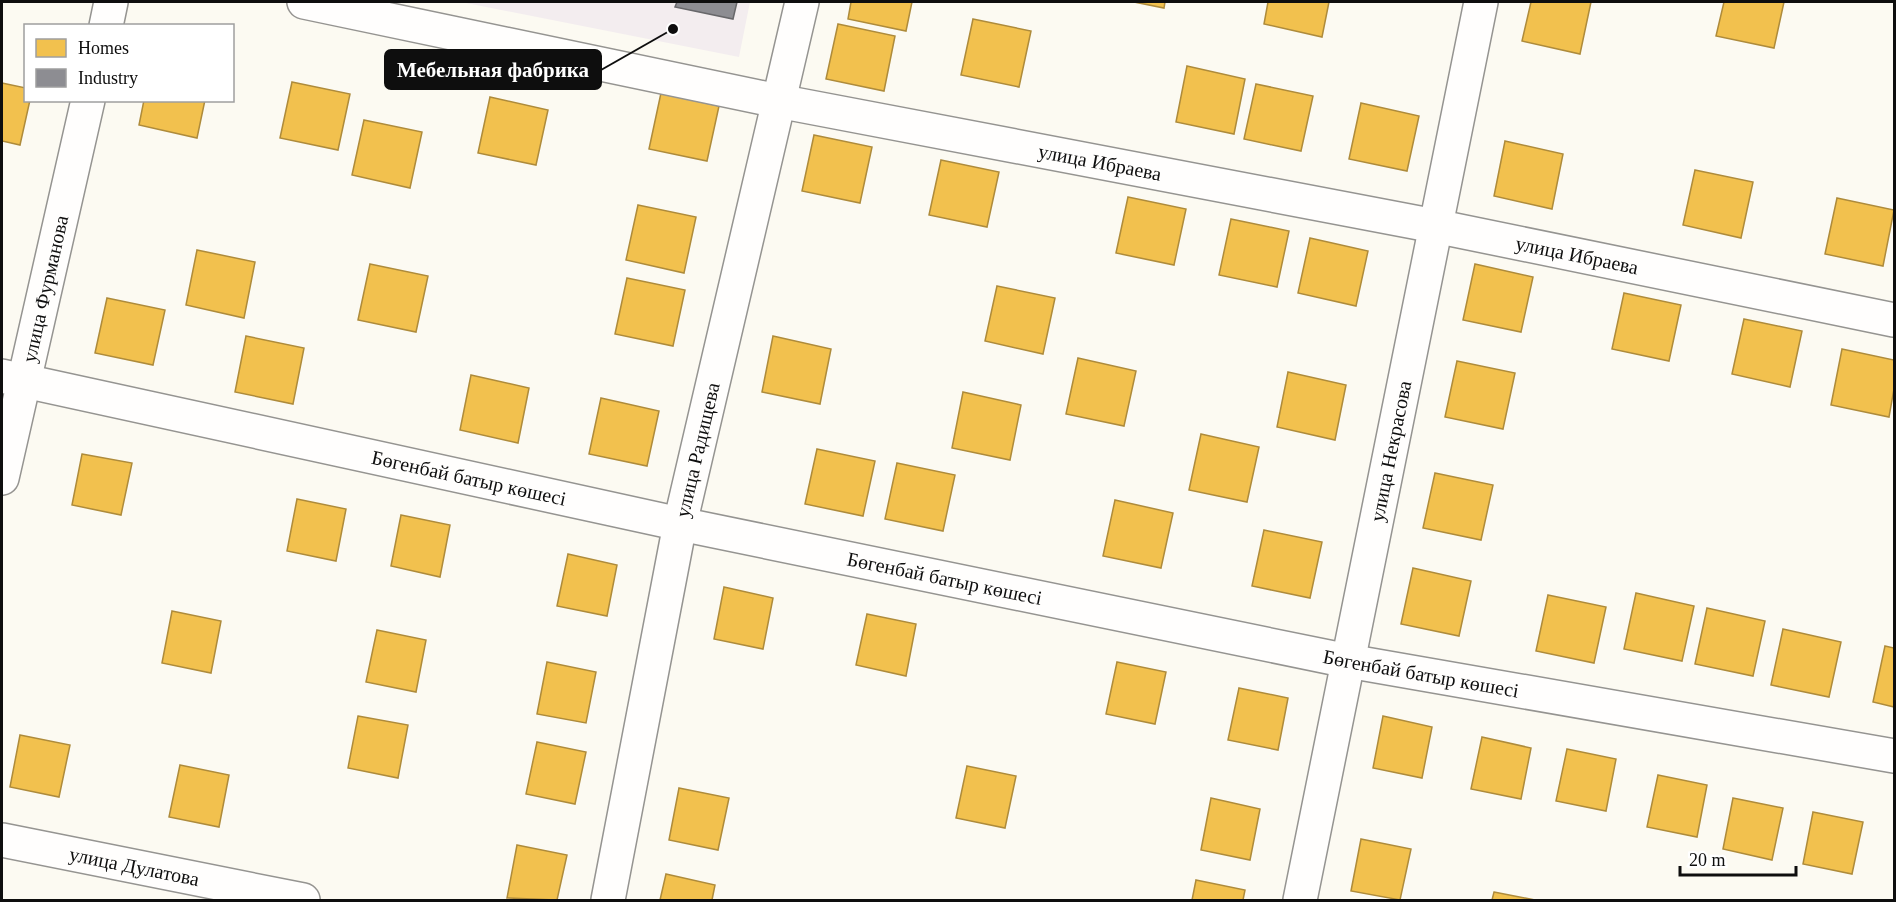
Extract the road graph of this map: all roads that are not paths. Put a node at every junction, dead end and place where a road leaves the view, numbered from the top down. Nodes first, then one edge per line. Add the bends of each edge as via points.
1 (111, 2) edge
2 (304, 2) edge
3 (802, 2) edge
4 (1481, 2) edge
5 (106, 24) edge
6 (778, 100) junction
7 (87, 102) edge
8 (1436, 226) junction
9 (1894, 320) edge
10 (12, 379) edge
11 (2, 478) edge
12 (680, 524) junction
13 (1348, 661) junction
14 (1894, 756) edge
15 (2, 840) edge
16 (303, 900) edge
17 (608, 900) edge
18 (1300, 900) edge

1 - 5 street
2 - 6 street, улица Ибраева
3 - 6 street, улица Радищева
4 - 8 street, улица Некрасова
6 - 8 street, улица Ибраева
6 - 12 street, улица Радищева
7 - 10 street, улица Фурманова
8 - 9 street, улица Ибраева
8 - 13 street, улица Некрасова
10 - 11 street, улица Фурманова
10 - 12 street, Бөгенбай батыр көшесі
12 - 13 street, Бөгенбай батыр көшесі
12 - 17 street, улица Радищева
13 - 14 street, Бөгенбай батыр көшесі
13 - 18 street, улица Некрасова
15 - 16 street, улица Дулатова

